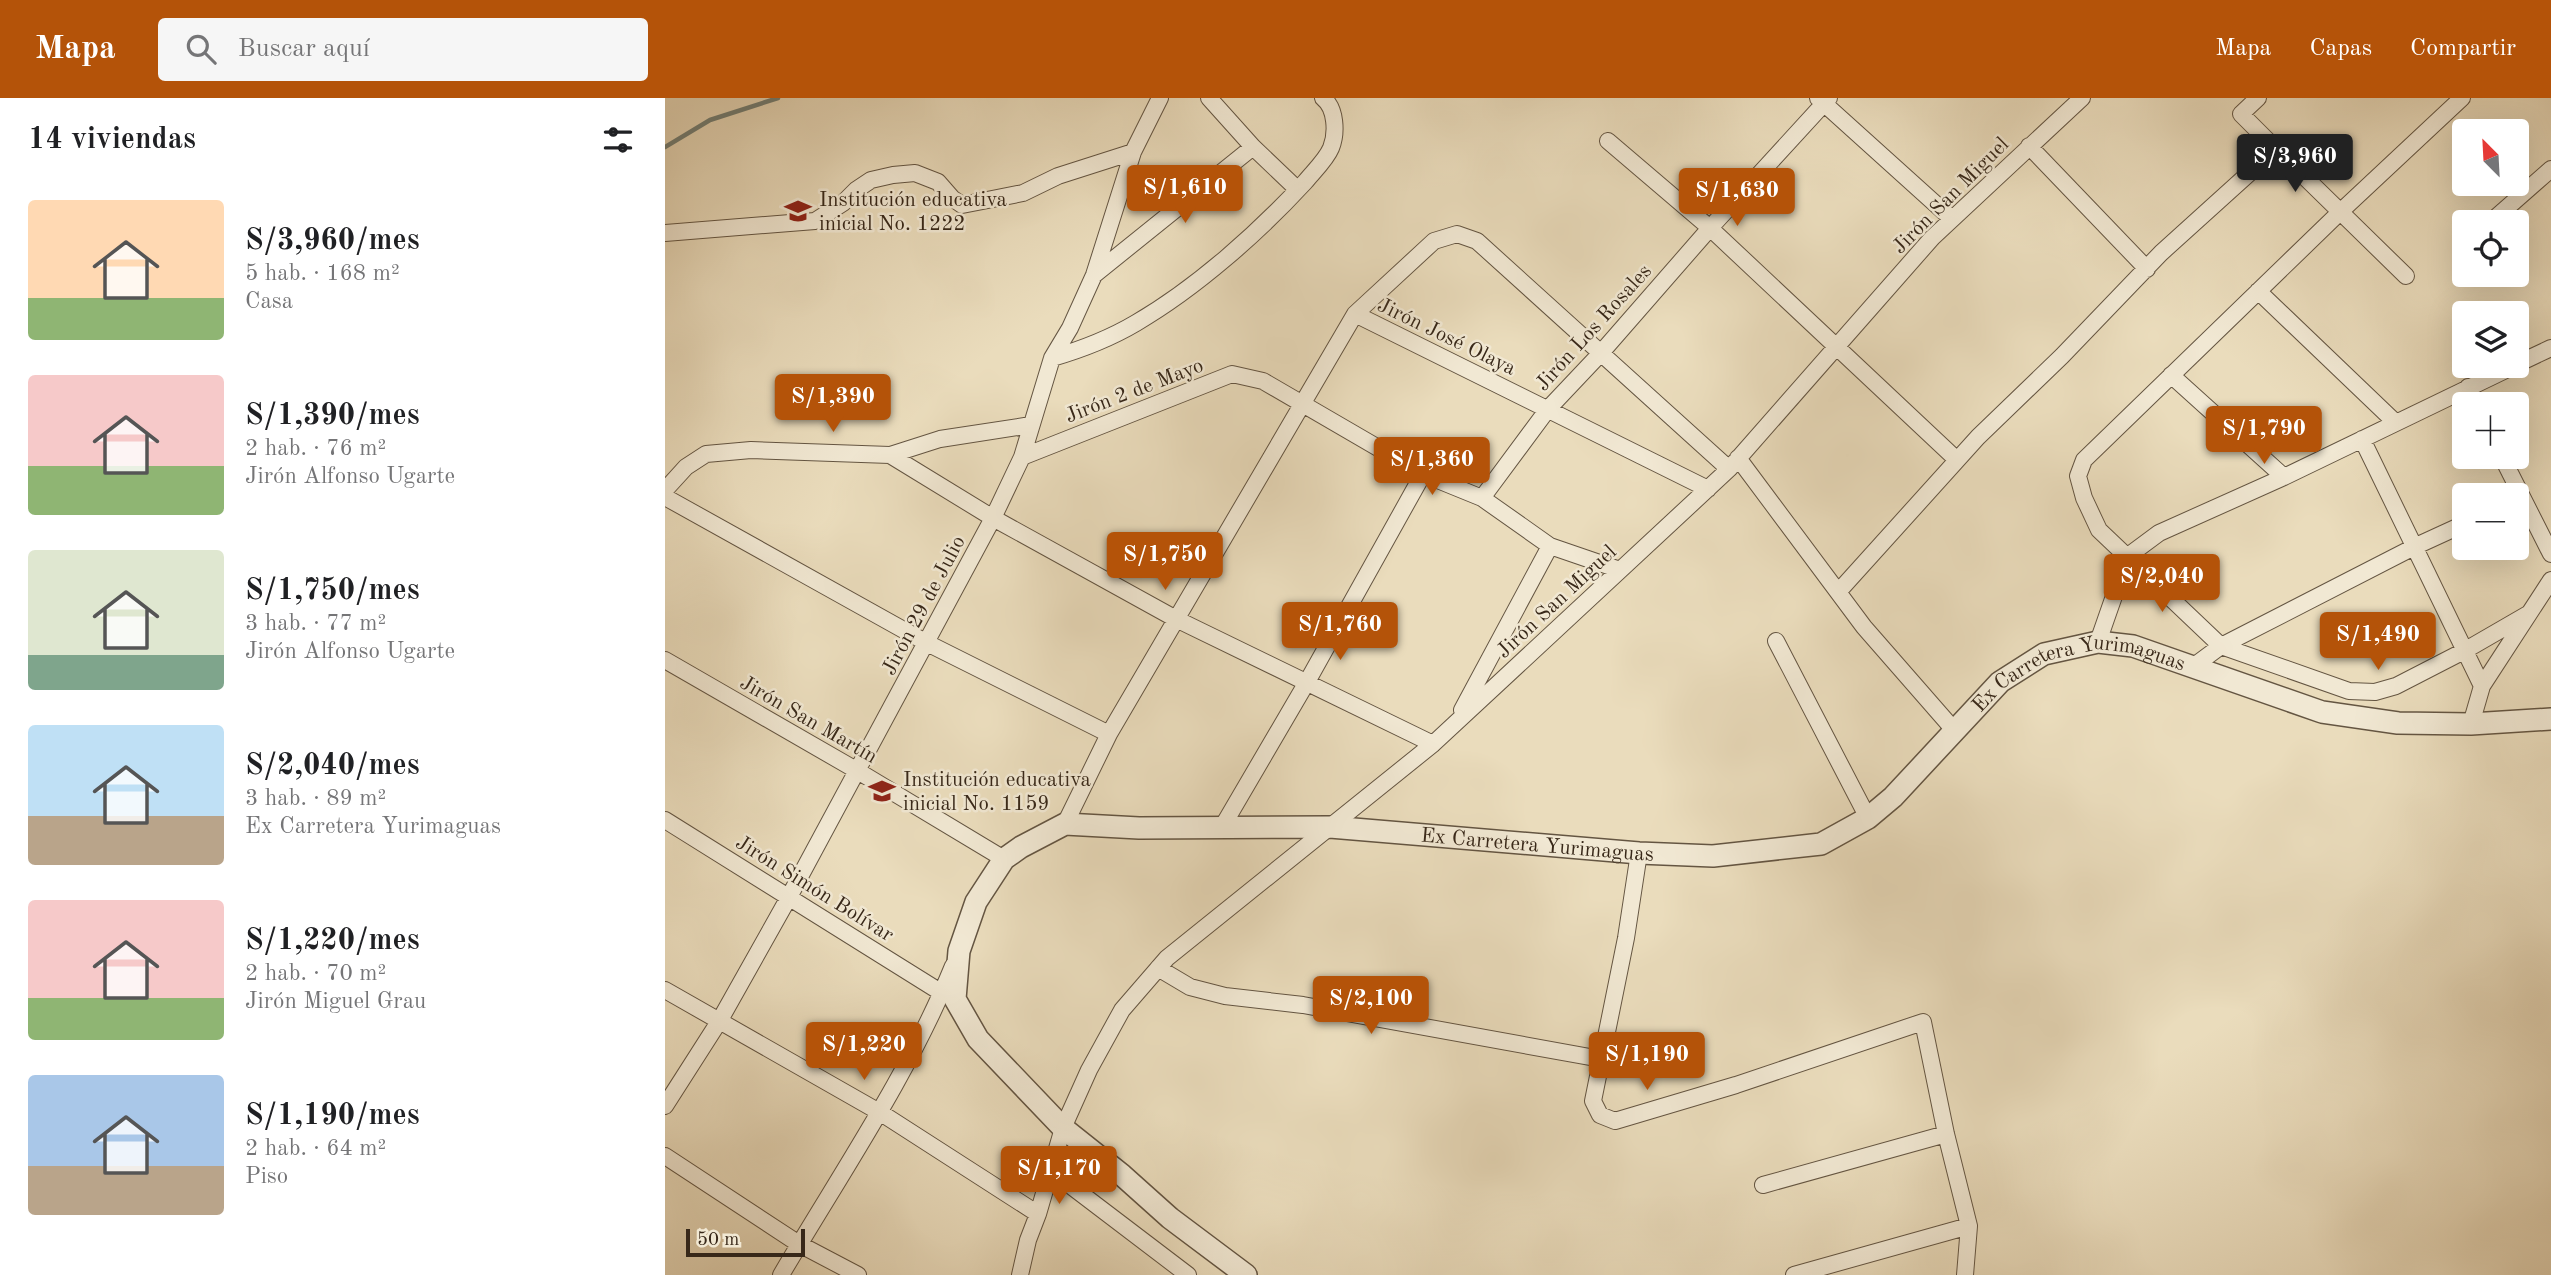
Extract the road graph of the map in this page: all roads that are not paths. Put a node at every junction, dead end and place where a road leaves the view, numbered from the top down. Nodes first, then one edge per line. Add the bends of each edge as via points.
1 (1160, 98) edge
2 (1209, 98) edge
3 (1323, 98) edge
4 (2258, 98) edge
5 (2462, 98) edge
6 (1823, 100) edge
7 (2071, 101) edge
8 (1608, 141) dead end
9 (2029, 146) junction
10 (1254, 147) junction
11 (2276, 149) junction
12 (1133, 152) junction
13 (2551, 169) edge
14 (1297, 189) junction
15 (2504, 210) edge
16 (2339, 213) junction
17 (1951, 218) junction
18 (1710, 228) junction
19 (665, 233) edge
20 (2147, 269) junction
21 (1094, 275) junction
22 (2406, 276) dead end
23 (2258, 291) junction
24 (1355, 314) junction
25 (1838, 346) junction
26 (2551, 348) edge
27 (1600, 354) junction
28 (1052, 358) junction
29 (2529, 358) edge
30 (2171, 375) junction
31 (2487, 378) edge
32 (2468, 387) junction
33 (2471, 392) edge
34 (1302, 403) junction
35 (1548, 409) junction
36 (2396, 422) junction
37 (1031, 425) junction
38 (2362, 439) junction
39 (890, 454) junction
40 (1022, 457) junction
41 (1957, 460) junction
42 (1734, 464) junction
43 (1423, 474) junction
44 (2284, 477) junction
45 (1708, 489) junction
46 (665, 490) edge
47 (665, 497) edge
48 (1482, 498) junction
49 (2529, 511) edge
50 (993, 518) junction
51 (2544, 528) edge
52 (2452, 530) edge
53 (1550, 546) junction
54 (2416, 546) junction
55 (2551, 554) edge
56 (2128, 556) junction
57 (1620, 570) junction
58 (2551, 580) edge
59 (1839, 591) junction
60 (2528, 614) junction
61 (1176, 620) junction
62 (1776, 641) dead end
63 (2098, 642) junction
64 (927, 643) junction
65 (2221, 646) junction
66 (2464, 651) junction
67 (665, 660) edge
68 (2194, 666) junction
69 (1307, 682) junction
70 (2482, 686) junction
71 (2551, 719) edge
72 (1456, 722) junction
73 (2471, 724) junction
74 (1954, 730) junction
75 (1109, 734) junction
76 (1433, 744) junction
77 (856, 770) junction
78 (1868, 818) junction
79 (665, 820) edge
80 (1065, 824) junction
81 (1330, 827) junction
82 (1221, 829) junction
83 (1639, 853) junction
84 (1004, 859) junction
85 (789, 897) junction
86 (959, 951) junction
87 (1158, 968) junction
88 (665, 990) edge
89 (942, 993) junction
90 (720, 1020) junction
91 (1601, 1059) junction
92 (665, 1106) edge
93 (881, 1113) junction
94 (1063, 1128) junction
95 (1946, 1135) junction
96 (665, 1156) edge
97 (1050, 1170) junction
98 (1763, 1185) dead end
99 (1038, 1214) junction
100 (1969, 1226) junction
101 (799, 1244) junction
102 (781, 1275) edge
103 (858, 1275) edge
104 (1020, 1275) edge
105 (1188, 1275) edge
106 (1246, 1275) edge
107 (1794, 1275) edge
108 (1965, 1275) edge

1 - 12 street, Jirón 29 de Julio
2 - 10 street
3 - 14 street via 1335,122 1331,148
4 - 11 street via 2241,114
5 - 16 street
6 - 17 street
6 - 18 street, Jirón Los Rosales
7 - 9 street, Jirón San Miguel
8 - 18 street
9 - 17 street, Jirón San Miguel
9 - 20 street
10 - 14 street
10 - 21 street
11 - 16 street
11 - 20 street
12 - 19 street via 1058,176 1023,193 962,205 938,182 915,173 893,175 871,180 815,221
12 - 21 street, Jirón 29 de Julio
13 - 15 street
14 - 28 street via 1231,252 1138,322 1093,346
16 - 22 street
16 - 23 street
17 - 25 street, Jirón San Miguel
18 - 25 street
18 - 27 street, Jirón Los Rosales
20 - 41 street
21 - 28 street, Jirón 29 de Julio
23 - 30 street
23 - 36 street
24 - 27 street via 1434,241 1457,234 1477,241
24 - 34 street
24 - 35 street, Jirón José Olaya
25 - 41 street
25 - 42 street, Jirón San Miguel
26 - 29 street
27 - 35 street, Jirón Los Rosales
27 - 42 street
28 - 37 street, Jirón 29 de Julio
30 - 44 street
30 - 56 street via 2084,460 2078,476 2099,530
31 - 32 street
32 - 33 street
32 - 36 street
34 - 40 street, Jirón 2 de Mayo via 1263,381 1232,374
34 - 43 street, Jirón 2 de Mayo
34 - 61 street
35 - 45 street, Jirón José Olaya
35 - 48 street, Jirón Los Rosales
36 - 38 street
37 - 39 street via 940,439
37 - 40 street, Jirón 29 de Julio
38 - 44 street
38 - 54 street
39 - 46 street via 751,450 706,454
39 - 50 street
40 - 50 street, Jirón 29 de Julio
41 - 59 street
42 - 45 street, Jirón San Miguel
42 - 59 street
43 - 48 street, Jirón 2 de Mayo
43 - 69 street
44 - 56 street via 2158,533
45 - 57 street, Jirón San Miguel
47 - 64 street
48 - 53 street, Jirón 2 de Mayo
49 - 51 street
50 - 61 street
50 - 64 street, Jirón 29 de Julio
51 - 55 street
52 - 54 street
53 - 57 street, Jirón 2 de Mayo
53 - 72 street
54 - 65 street
54 - 66 street
56 - 63 street
56 - 65 street
57 - 72 street, Jirón San Miguel
58 - 60 street
59 - 74 street via 1864,627
60 - 66 street
60 - 70 street
61 - 69 street
61 - 75 street
62 - 78 street
63 - 68 street, Ex Carretera Yurimaguas via 2133,646
63 - 74 street, Ex Carretera Yurimaguas via 2043,654 2000,682
64 - 75 street
64 - 77 street, Jirón 29 de Julio
65 - 66 street via 2349,691 2375,692
65 - 68 street
66 - 70 street
67 - 77 street, Jirón San Martín
68 - 73 street, Ex Carretera Yurimaguas via 2322,712 2398,723
69 - 76 street
69 - 82 street
70 - 73 street
71 - 73 street, Ex Carretera Yurimaguas
72 - 76 street, Jirón San Miguel
74 - 78 street, Ex Carretera Yurimaguas
75 - 80 street
76 - 81 street, Jirón San Miguel
77 - 84 street, Jirón San Martín
77 - 85 street, Jirón 29 de Julio
78 - 83 street, Ex Carretera Yurimaguas via 1821,844 1713,856
79 - 85 street, Jirón Simón Bolívar
80 - 82 street, Ex Carretera Yurimaguas
80 - 84 street
81 - 82 street, Ex Carretera Yurimaguas
81 - 83 street, Ex Carretera Yurimaguas
81 - 87 street, Jirón San Miguel
83 - 91 street
84 - 86 street via 976,902
85 - 89 street, Jirón Simón Bolívar
85 - 90 street, Jirón 29 de Julio
86 - 89 street
86 - 94 street via 954,985 962,1012 978,1039
87 - 91 street via 1190,987 1225,996 1303,1005
87 - 94 street, Jirón San Miguel via 1122,1010
88 - 90 street
89 - 93 street
90 - 92 street, Jirón 29 de Julio
90 - 93 street
91 - 95 street via 1593,1101 1600,1115 1615,1121 1923,1022
93 - 99 street
93 - 101 street
94 - 97 street, Jirón San Miguel
94 - 106 street
95 - 98 street
95 - 100 street
96 - 101 street
97 - 99 street, Jirón San Miguel
97 - 105 street
99 - 104 street, Jirón San Miguel
100 - 107 street
100 - 108 street
101 - 102 street
101 - 103 street

